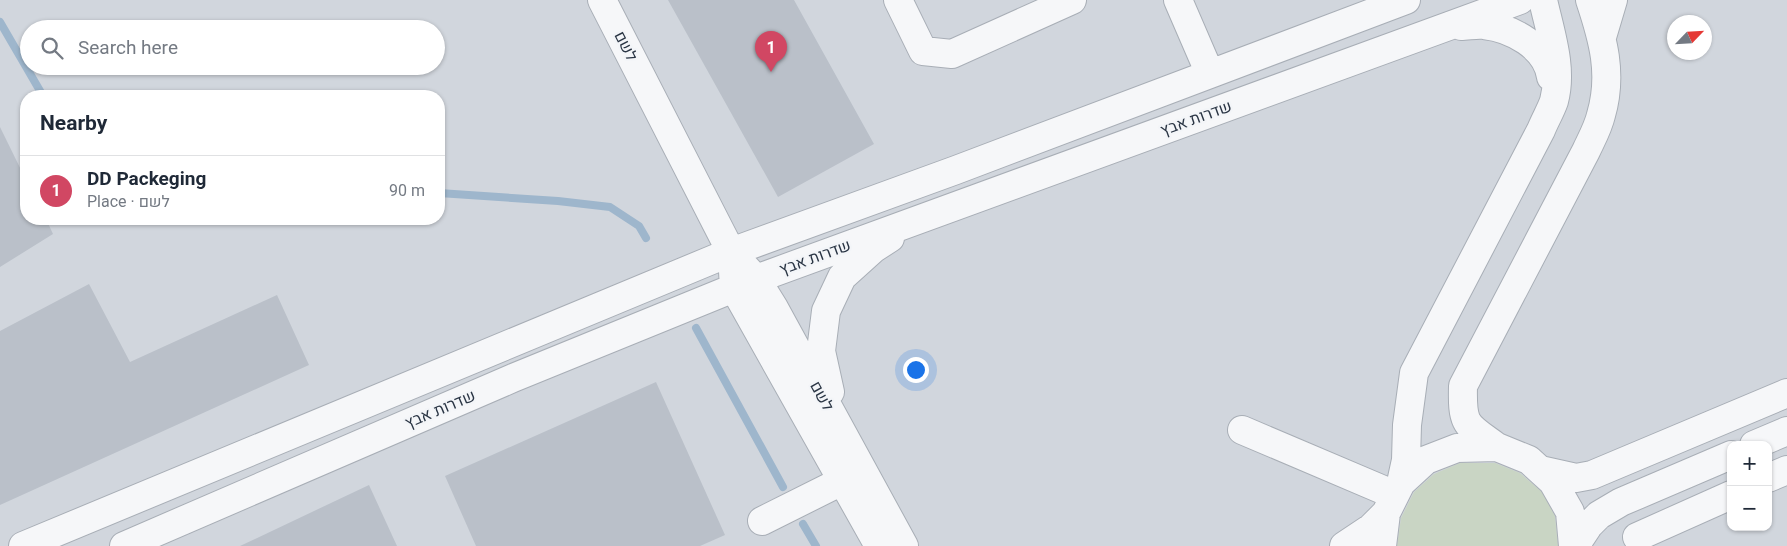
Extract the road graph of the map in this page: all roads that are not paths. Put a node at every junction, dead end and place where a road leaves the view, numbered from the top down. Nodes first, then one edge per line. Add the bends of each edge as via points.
1 (602, 0) edge
2 (898, 0) edge
3 (1072, 0) edge
4 (1178, 0) edge
5 (1406, 0) edge
6 (1520, 0) edge
7 (1543, 0) edge
8 (1590, 0) edge
9 (1613, 0) edge
10 (1447, 27) junction
11 (1602, 37) junction
12 (1210, 74) junction
13 (1554, 101) junction
14 (923, 217) junction
15 (731, 252) junction
16 (745, 284) junction
17 (1787, 393) edge
18 (1242, 430) dead end
19 (1787, 430) edge
20 (843, 434) junction
21 (1763, 441) edge
22 (1497, 447) junction
23 (1727, 457) edge
24 (1540, 470) junction
25 (1787, 470) edge
26 (1772, 476) edge
27 (842, 481) junction
28 (1394, 497) junction
29 (1727, 497) edge
30 (762, 521) dead end
31 (1637, 537) dead end
32 (24, 546) edge
33 (124, 546) edge
34 (879, 546) edge
35 (904, 546) edge
36 (1344, 546) edge
37 (1382, 546) edge
38 (1574, 546) edge

1 - 15 street, לשם
2 - 3 street via 923,51 952,54
4 - 12 street
5 - 12 street, שדרות אבץ
6 - 10 street, שדרות אבץ
7 - 13 street via 1554,47 1557,81
8 - 11 street
9 - 11 street
10 - 13 street via 1484,25 1508,31 1535,47 1549,67
10 - 14 street, שדרות אבץ
11 - 22 street via 1607,84 1601,116 1586,151 1463,386 1462,413 1469,427
12 - 15 street, שדרות אבץ
13 - 28 street via 1414,373 1406,460
14 - 16 street, שדרות אבץ
14 - 20 street via 873,249 842,277 826,312 820,351
15 - 16 street, לשם
15 - 32 street, שדרות אבץ
16 - 20 street, לשם
16 - 27 street, לשם
16 - 33 street, שדרות אבץ via 513,378
17 - 24 street via 1592,475 1576,478
18 - 28 street
19 - 21 street
20 - 35 street, לשם
22 - 24 street via 1529,460
22 - 28 street via 1457,448 1426,460
23 - 38 street via 1599,515
24 - 38 street via 1554,482 1570,512
25 - 26 street
27 - 30 street
27 - 34 street, לשם
28 - 36 street via 1371,528
28 - 37 street
29 - 31 street

